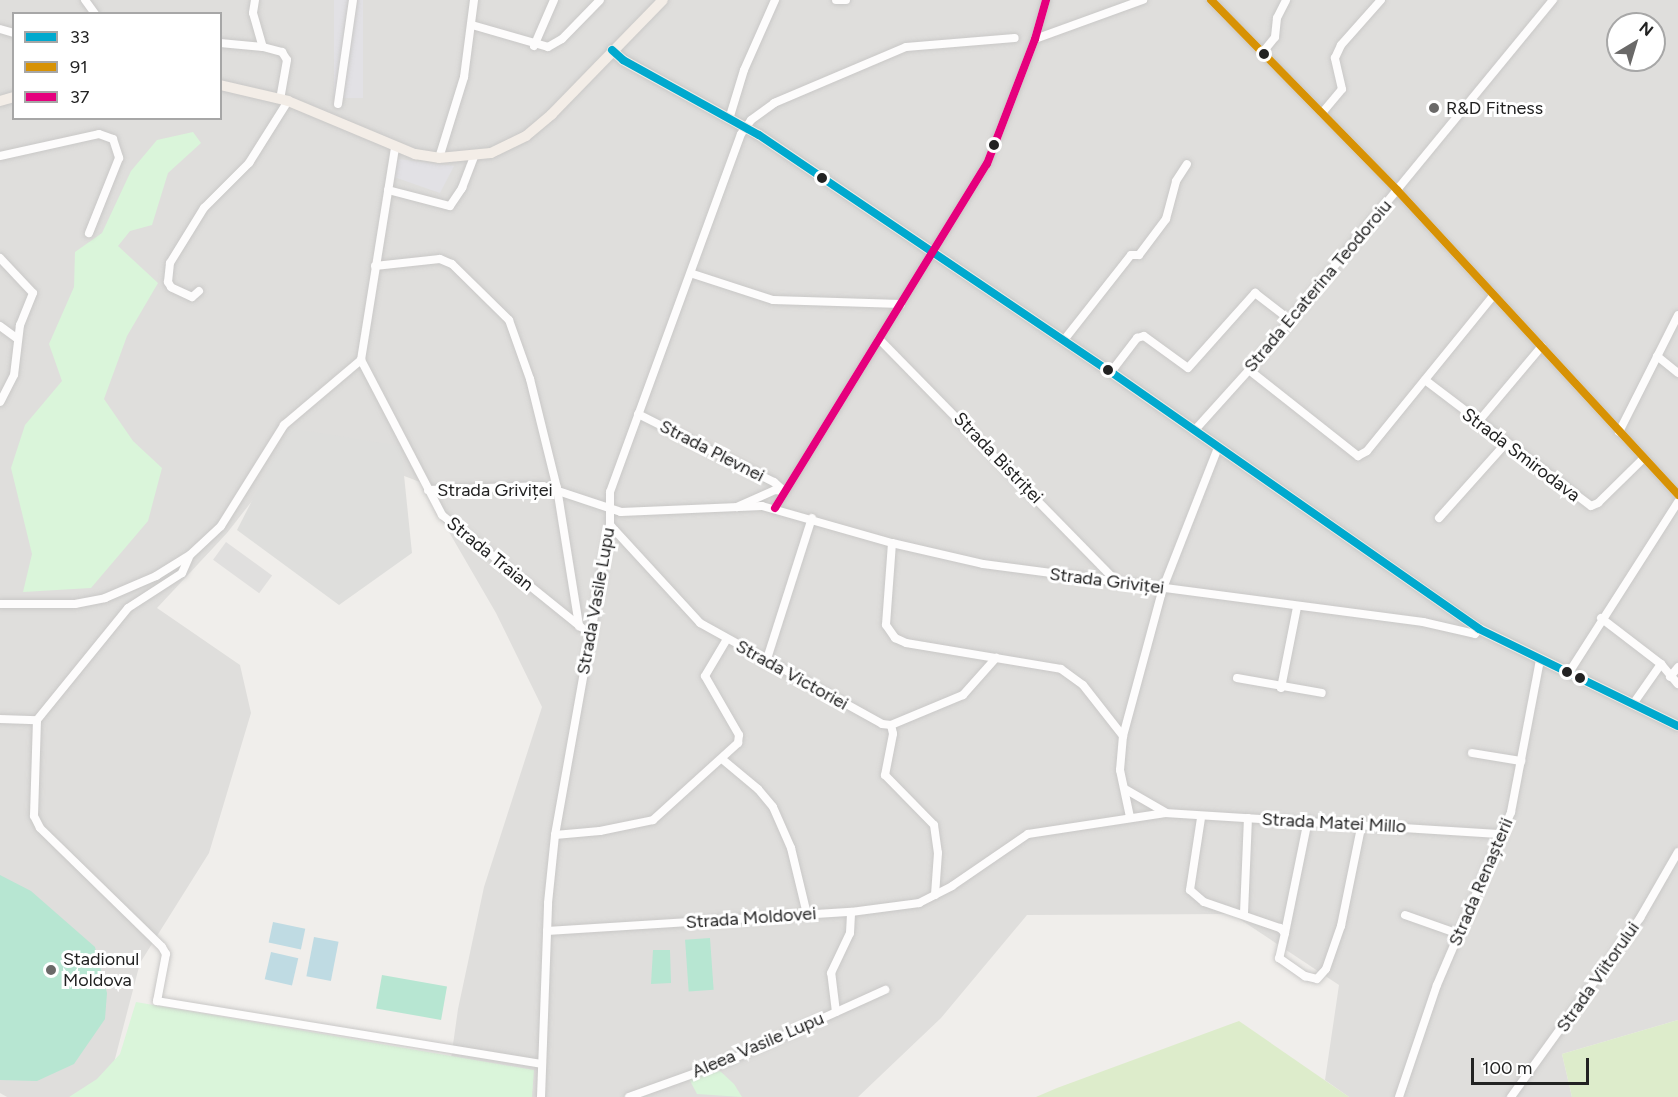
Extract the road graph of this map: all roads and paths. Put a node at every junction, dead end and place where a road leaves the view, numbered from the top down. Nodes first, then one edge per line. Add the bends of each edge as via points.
1 (255, 0) edge
2 (353, 0) edge
3 (474, 0) edge
4 (554, 0) edge
5 (600, 0) edge
6 (663, 0) edge
7 (775, 0) edge
8 (836, 0) edge
9 (846, 0) edge
10 (1046, 0) edge
11 (1143, 0) edge
12 (1211, 0) edge
13 (1286, 0) edge
14 (1381, 0) edge
15 (1553, 0) edge
16 (472, 25) junction
17 (1015, 38) dead end
18 (1035, 39) junction
19 (222, 43) edge
20 (534, 46) junction
21 (263, 48) junction
22 (612, 50) junction
23 (1263, 51) junction
24 (222, 85) edge
25 (284, 100) junction
26 (338, 104) dead end
27 (1322, 113) junction
28 (730, 116) junction
29 (746, 126) junction
30 (395, 147) junction
31 (0, 156) edge
32 (474, 156) junction
33 (439, 158) junction
34 (1186, 165) dead end
35 (388, 190) junction
36 (1397, 190) junction
37 (89, 233) dead end
38 (933, 253) junction
39 (0, 258) edge
40 (375, 266) junction
41 (693, 274) junction
42 (199, 291) dead end
43 (1494, 295) junction
44 (901, 304) junction
45 (1678, 315) edge
46 (1290, 320) junction
47 (0, 326) edge
48 (18, 339) junction
49 (879, 339) junction
50 (1064, 340) junction
51 (1542, 346) junction
52 (1657, 356) junction
53 (361, 360) junction
54 (1249, 370) junction
55 (1111, 372) junction
56 (1678, 373) edge
57 (1425, 380) junction
58 (4, 390) edge
59 (0, 402) edge
60 (638, 414) junction
61 (1478, 422) junction
62 (1194, 430) junction
63 (1620, 432) junction
64 (1508, 442) junction
65 (1218, 448) junction
66 (1644, 458) junction
67 (557, 488) junction
68 (428, 490) junction
69 (784, 492) junction
70 (1678, 495) edge
71 (1678, 502) edge
72 (737, 507) junction
73 (775, 508) junction
74 (609, 510) junction
75 (812, 518) junction
76 (1439, 518) dead end
77 (610, 525) junction
78 (892, 543) junction
79 (190, 555) junction
80 (1115, 580) junction
81 (1163, 588) junction
82 (0, 603) edge
83 (1297, 607) junction
84 (1600, 618) junction
85 (579, 626) junction
86 (1479, 629) junction
87 (590, 635) junction
88 (727, 639) junction
89 (996, 658) junction
90 (1540, 660) junction
91 (766, 662) junction
92 (1661, 664) junction
93 (1678, 667) edge
94 (1568, 674) junction
95 (1670, 677) junction
96 (1237, 678) dead end
97 (1678, 684) edge
98 (1281, 688) junction
99 (1322, 693) dead end
100 (1633, 704) junction
101 (0, 719) edge
102 (37, 720) junction
103 (891, 725) junction
104 (1678, 726) edge
105 (1123, 736) junction
106 (1472, 753) dead end
107 (722, 759) junction
108 (1521, 761) junction
109 (1125, 789) junction
110 (1165, 813) junction
111 (1130, 817) junction
112 (1201, 818) junction
113 (1248, 818) junction
114 (1308, 820) junction
115 (1362, 823) junction
116 (1503, 834) junction
117 (555, 835) junction
118 (1678, 852) edge
119 (952, 886) joint
120 (935, 895) junction
121 (851, 912) junction
122 (1244, 913) junction
123 (807, 914) junction
124 (1405, 915) dead end
125 (547, 931) junction
126 (1285, 933) junction
127 (1459, 934) junction
128 (885, 990) dead end
129 (836, 1012) junction
130 (542, 1064) junction
131 (541, 1097) edge
132 (629, 1097) edge
133 (1399, 1097) edge
134 (1511, 1097) edge

1 - 21 street via 254,13
2 - 26 street
3 - 16 street
4 - 20 street
5 - 20 street via 556,44
6 - 22 main road
7 - 28 street via 744,70
8 - 9 street
10 - 18 street
11 - 18 street
12 - 23 street
13 - 23 street via 1277,18 1275,37
14 - 27 street via 1341,45 1335,58 1342,89
15 - 36 street, Strada Ecaterina Teodoroiu
16 - 20 street
16 - 33 street via 464,77
17 - 29 street via 906,47 774,104
18 - 38 street via 987,164
19 - 21 street
21 - 25 street via 282,52 288,60
22 - 28 main road via 623,60
22 - 32 main road via 552,114 526,135 491,153
23 - 27 street
24 - 25 main road
25 - 30 main road via 336,118
25 - 42 street via 249,163 204,208 170,263 171,287 192,297
27 - 36 street
28 - 29 main road
29 - 38 main road
29 - 41 street, Strada Vasile Lupu
30 - 33 main road
30 - 35 street
31 - 37 street via 99,134 113,138 118,158
32 - 33 main road
32 - 35 street via 462,188 450,206
34 - 50 street via 1176,181 1166,219 1139,255 1131,255
35 - 40 street
36 - 43 street
36 - 46 street, Strada Ecaterina Teodoroiu
38 - 44 street
38 - 50 main road
39 - 48 street via 33,293
40 - 53 street
40 - 67 street via 440,259 452,264 509,320 530,380
41 - 44 street via 773,300
41 - 60 street, Strada Vasile Lupu
43 - 51 street
43 - 57 street
44 - 49 street
45 - 52 street
46 - 54 street, Strada Ecaterina Teodoroiu
46 - 55 street via 1255,293 1188,368 1144,336 1137,338
47 - 48 street
48 - 58 street
49 - 69 street
49 - 80 street, Strada Bistriței
50 - 55 main road
51 - 61 street
51 - 63 street
52 - 56 street
52 - 63 street
53 - 68 street, Strada Traian
53 - 79 street via 284,425 231,514
54 - 57 street via 1358,456 1367,451
54 - 62 street, Strada Ecaterina Teodoroiu
55 - 62 main road
57 - 61 street, Strada Smirodava
58 - 59 street
60 - 69 street, Strada Plevnei via 774,482
60 - 74 street, Strada Vasile Lupu via 610,492
61 - 64 street, Strada Smirodava
62 - 65 main road
63 - 66 street
64 - 66 street, Strada Smirodava via 1590,506 1598,503
64 - 76 street
65 - 81 street
65 - 86 main road
66 - 70 street
67 - 68 street, Strada Griviței
67 - 74 street, Strada Griviței
67 - 85 street
68 - 85 street, Strada Traian via 442,515
69 - 72 street, Strada Griviței via 775,490
69 - 73 street
71 - 84 street
72 - 73 street, Strada Griviței
72 - 74 street, Strada Griviței
73 - 75 street, Strada Griviței
74 - 77 street, Strada Vasile Lupu
75 - 78 street, Strada Griviței
75 - 91 street
77 - 87 street, Strada Vasile Lupu
77 - 88 street, Strada Victoriei via 687,611
78 - 80 street, Strada Griviței via 982,564
78 - 89 street via 886,625 895,638
79 - 82 street via 133,587 89,602
79 - 102 street via 182,573 128,608
80 - 81 street, Strada Griviței
81 - 83 street, Strada Griviței
81 - 105 street
83 - 86 street, Strada Griviței via 1424,622 1475,634
83 - 98 street
84 - 92 street
84 - 94 street
85 - 87 street, Strada Traian
86 - 90 main road
87 - 117 street, Strada Vasile Lupu
88 - 91 street, Strada Victoriei
88 - 107 street via 705,676 739,735 738,743
89 - 103 street via 963,695
89 - 105 street via 1069,673
90 - 94 main road
90 - 108 street, Strada Renașterii
91 - 103 street, Strada Victoriei via 868,718
92 - 95 street
92 - 100 street
93 - 95 street
94 - 100 main road
95 - 97 street
96 - 98 street
98 - 99 street
100 - 104 main road
101 - 102 street
102 - 130 street via 34,808 40,828 162,947 166,954 158,1001
103 - 120 street via 885,775 934,825 938,853
105 - 109 street via 1120,760
106 - 108 street
107 - 117 street via 653,820
107 - 123 street via 773,807 791,848
108 - 116 street, Strada Renașterii via 1516,794
109 - 110 street, Strada Matei Millo
109 - 111 street
110 - 111 street, Strada Matei Millo
110 - 112 street, Strada Matei Millo
111 - 119 street, Strada Matei Millo via 1028,834
112 - 113 street, Strada Matei Millo
112 - 122 street via 1190,890 1204,902
113 - 114 street, Strada Matei Millo
113 - 122 street
114 - 115 street, Strada Matei Millo
114 - 126 street
115 - 116 street, Strada Matei Millo
115 - 126 street via 1341,926 1326,969 1317,979 1305,976 1279,958
116 - 127 street, Strada Renașterii
117 - 125 street, Strada Vasile Lupu
118 - 134 street, Strada Viitorului via 1640,918
119 - 120 street, Strada Moldovei
120 - 121 street, Strada Moldovei via 919,903
121 - 123 street, Strada Moldovei
121 - 129 street via 850,933 831,973
122 - 126 street
123 - 125 street, Strada Moldovei
124 - 127 street
125 - 130 street, Strada Vasile Lupu
127 - 133 street, Strada Renașterii
128 - 129 street, Aleea Vasile Lupu
129 - 132 street, Aleea Vasile Lupu via 726,1062
130 - 131 street, Strada Vasile Lupu

